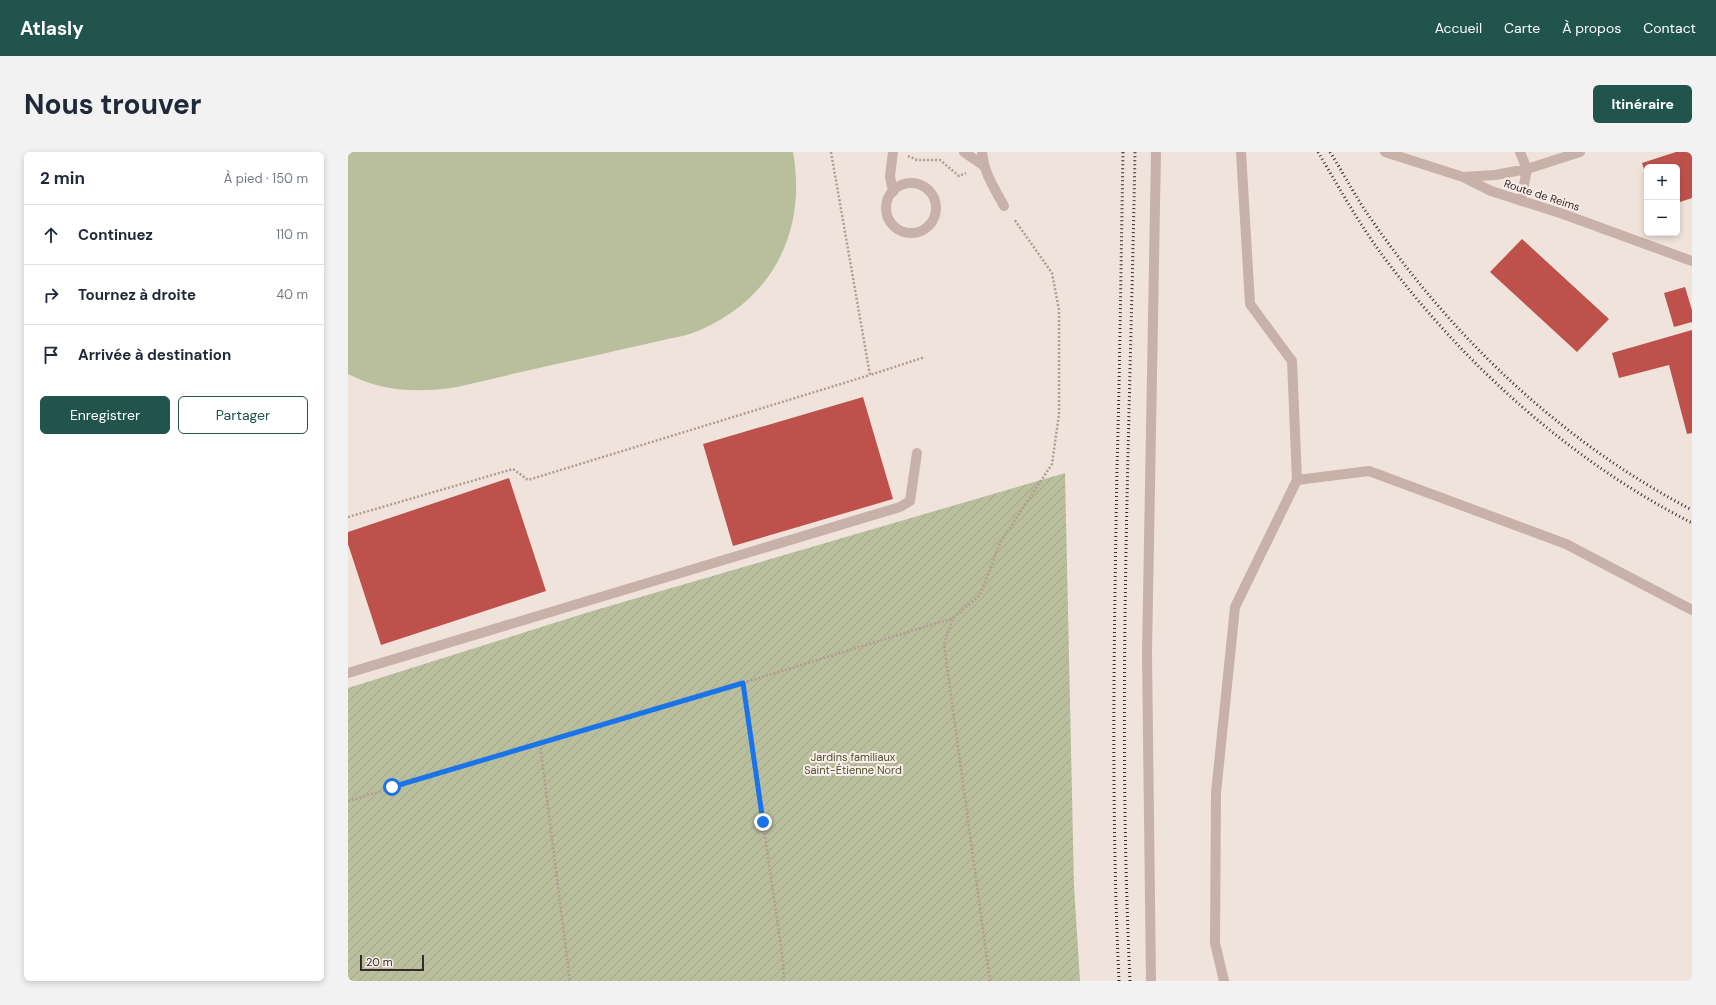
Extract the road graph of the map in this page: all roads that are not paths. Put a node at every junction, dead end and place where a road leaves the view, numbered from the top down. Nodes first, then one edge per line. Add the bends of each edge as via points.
1 (893, 152) edge
2 (964, 152) edge
3 (982, 152) edge
4 (1156, 152) edge
5 (1241, 152) edge
6 (1385, 152) edge
7 (1520, 152) edge
8 (1580, 152) edge
9 (1399, 154) edge
10 (983, 165) junction
11 (1528, 169) junction
12 (1463, 177) junction
13 (893, 192) junction
14 (1521, 201) junction
15 (1004, 206) road end
16 (1692, 261) edge
17 (917, 453) dead end
18 (1297, 480) junction
19 (1692, 610) edge
20 (348, 673) edge
21 (1151, 981) edge
22 (1224, 981) edge

1 - 13 street via 890,176
2 - 10 street
3 - 10 street
4 - 21 street via 1146,653
5 - 18 street via 1250,304 1292,361
6 - 9 street, Route de Reims
7 - 11 street
8 - 11 street
9 - 12 street, Route de Reims
10 - 15 street
11 - 12 street
11 - 14 street
12 - 14 street, Route de Reims via 1491,191
13 - 13 street via 889,198 887,213 894,226 909,233 925,229 931,223 936,207 930,192 924,187 907,184
14 - 16 street, Route de Reims
17 - 20 street via 910,501 900,506
18 - 19 street via 1369,470 1566,544
18 - 22 street via 1235,607 1216,793 1215,943

